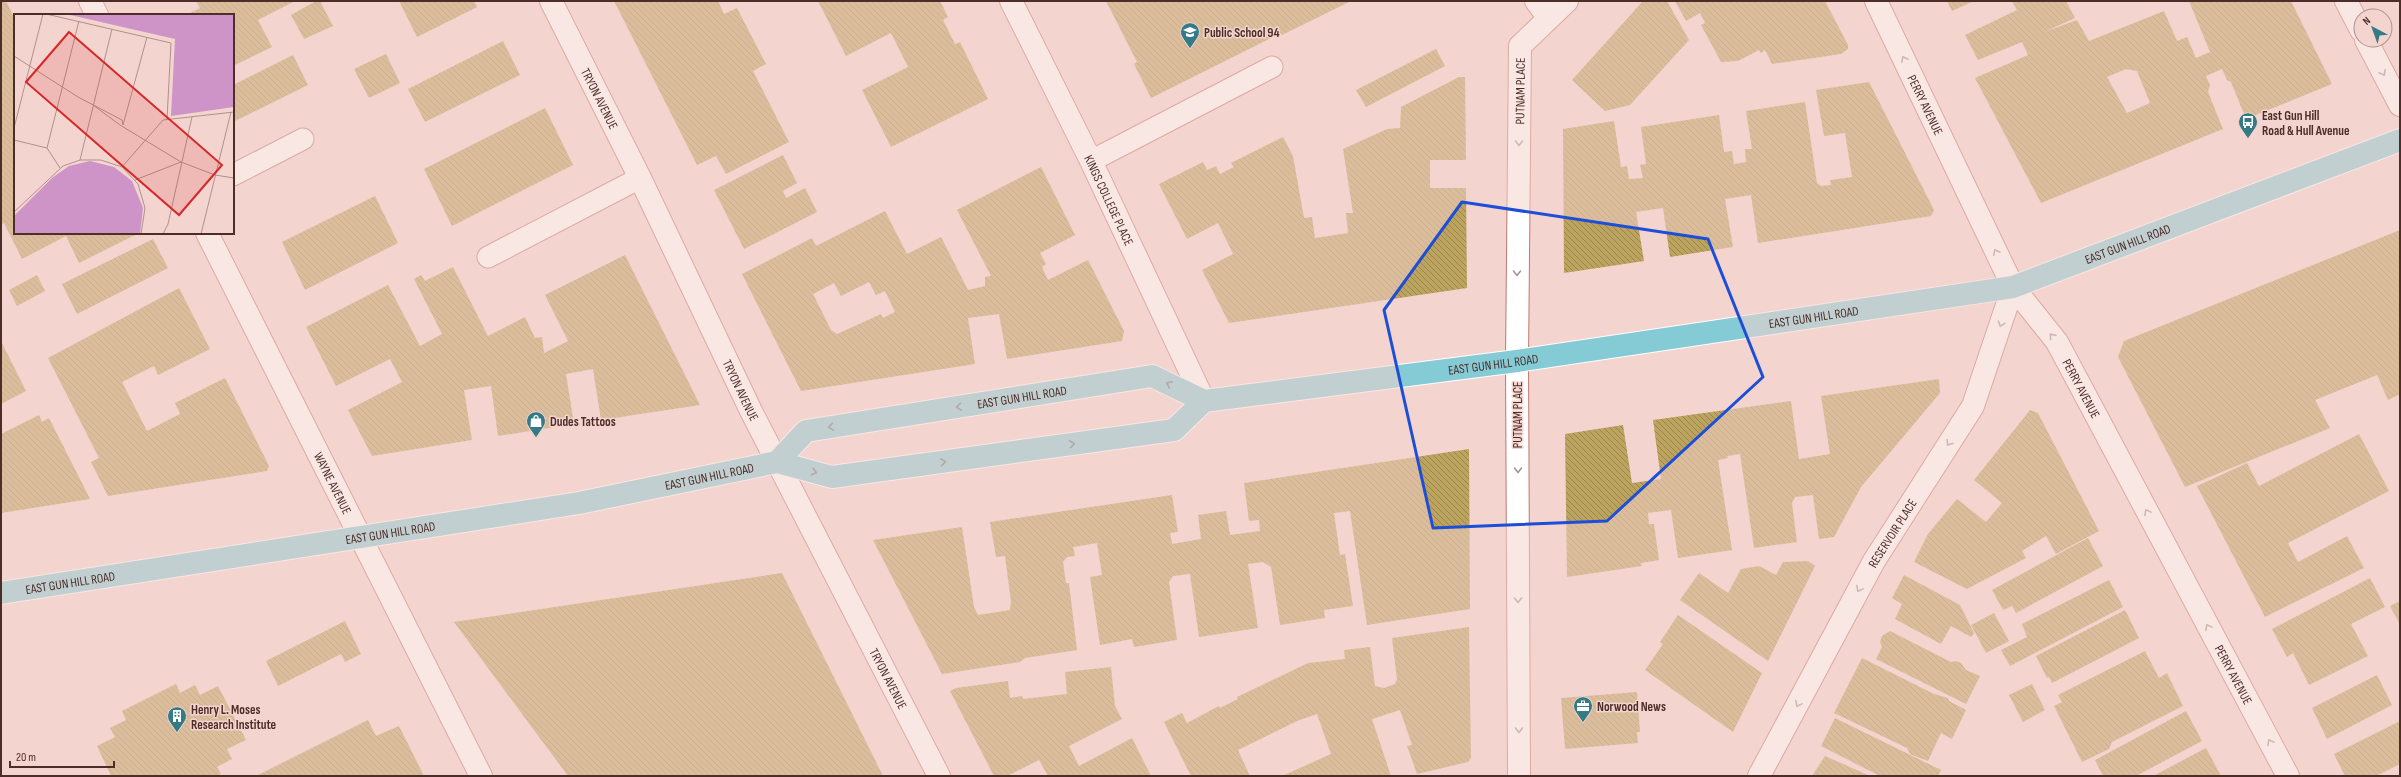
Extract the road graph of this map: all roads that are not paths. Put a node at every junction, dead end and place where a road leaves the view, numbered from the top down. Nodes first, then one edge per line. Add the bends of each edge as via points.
1 (90, 1) edge
2 (551, 1) edge
3 (1011, 1) edge
4 (1566, 1) edge
5 (1876, 1) edge
6 (2346, 1) edge
7 (1542, 9) edge
8 (96, 14) edge
9 (2353, 15) edge
10 (2370, 48) edge
11 (1272, 66) dead end
12 (2400, 105) edge
13 (303, 139) dead end
14 (2400, 140) edge
15 (1091, 161) junction
16 (234, 174) edge
17 (640, 178) junction
18 (209, 234) edge
19 (488, 257) dead end
20 (2013, 287) junction
21 (1517, 361) junction
22 (1204, 401) junction
23 (777, 462) junction
24 (361, 536) junction
25 (1, 592) edge
26 (481, 776) edge
27 (939, 776) edge
28 (1519, 776) edge
29 (1759, 776) edge
30 (2288, 776) edge

1 - 8 street
2 - 17 street, TRYON AVENUE
3 - 15 street, KINGS COLLEGE PLACE
4 - 7 street, PUTNAM PLACE
20 -> 5 street, PERRY AVENUE
6 - 9 street
7 -> 21 street, PUTNAM PLACE via 1520,46
10 -> 12 street
11 - 15 lane
13 - 16 lane
14 - 20 main road, EAST GUN HILL ROAD
15 - 22 street, KINGS COLLEGE PLACE
17 - 19 lane
17 - 23 street, TRYON AVENUE
18 - 24 street, WAYNE AVENUE
20 - 21 main road, EAST GUN HILL ROAD
20 -> 29 street, RESERVOIR PLACE via 1973,406 1874,561
30 -> 20 street, PERRY AVENUE via 2057,342
21 - 22 main road, EAST GUN HILL ROAD
21 -> 28 street, PUTNAM PLACE
23 -> 22 main road, EAST GUN HILL ROAD via 832,477 1174,430
22 -> 23 main road, EAST GUN HILL ROAD via 1152,376 806,431
23 - 24 main road, EAST GUN HILL ROAD via 579,503
23 - 27 street, TRYON AVENUE
24 - 25 main road, EAST GUN HILL ROAD
24 - 26 street, WAYNE AVENUE

